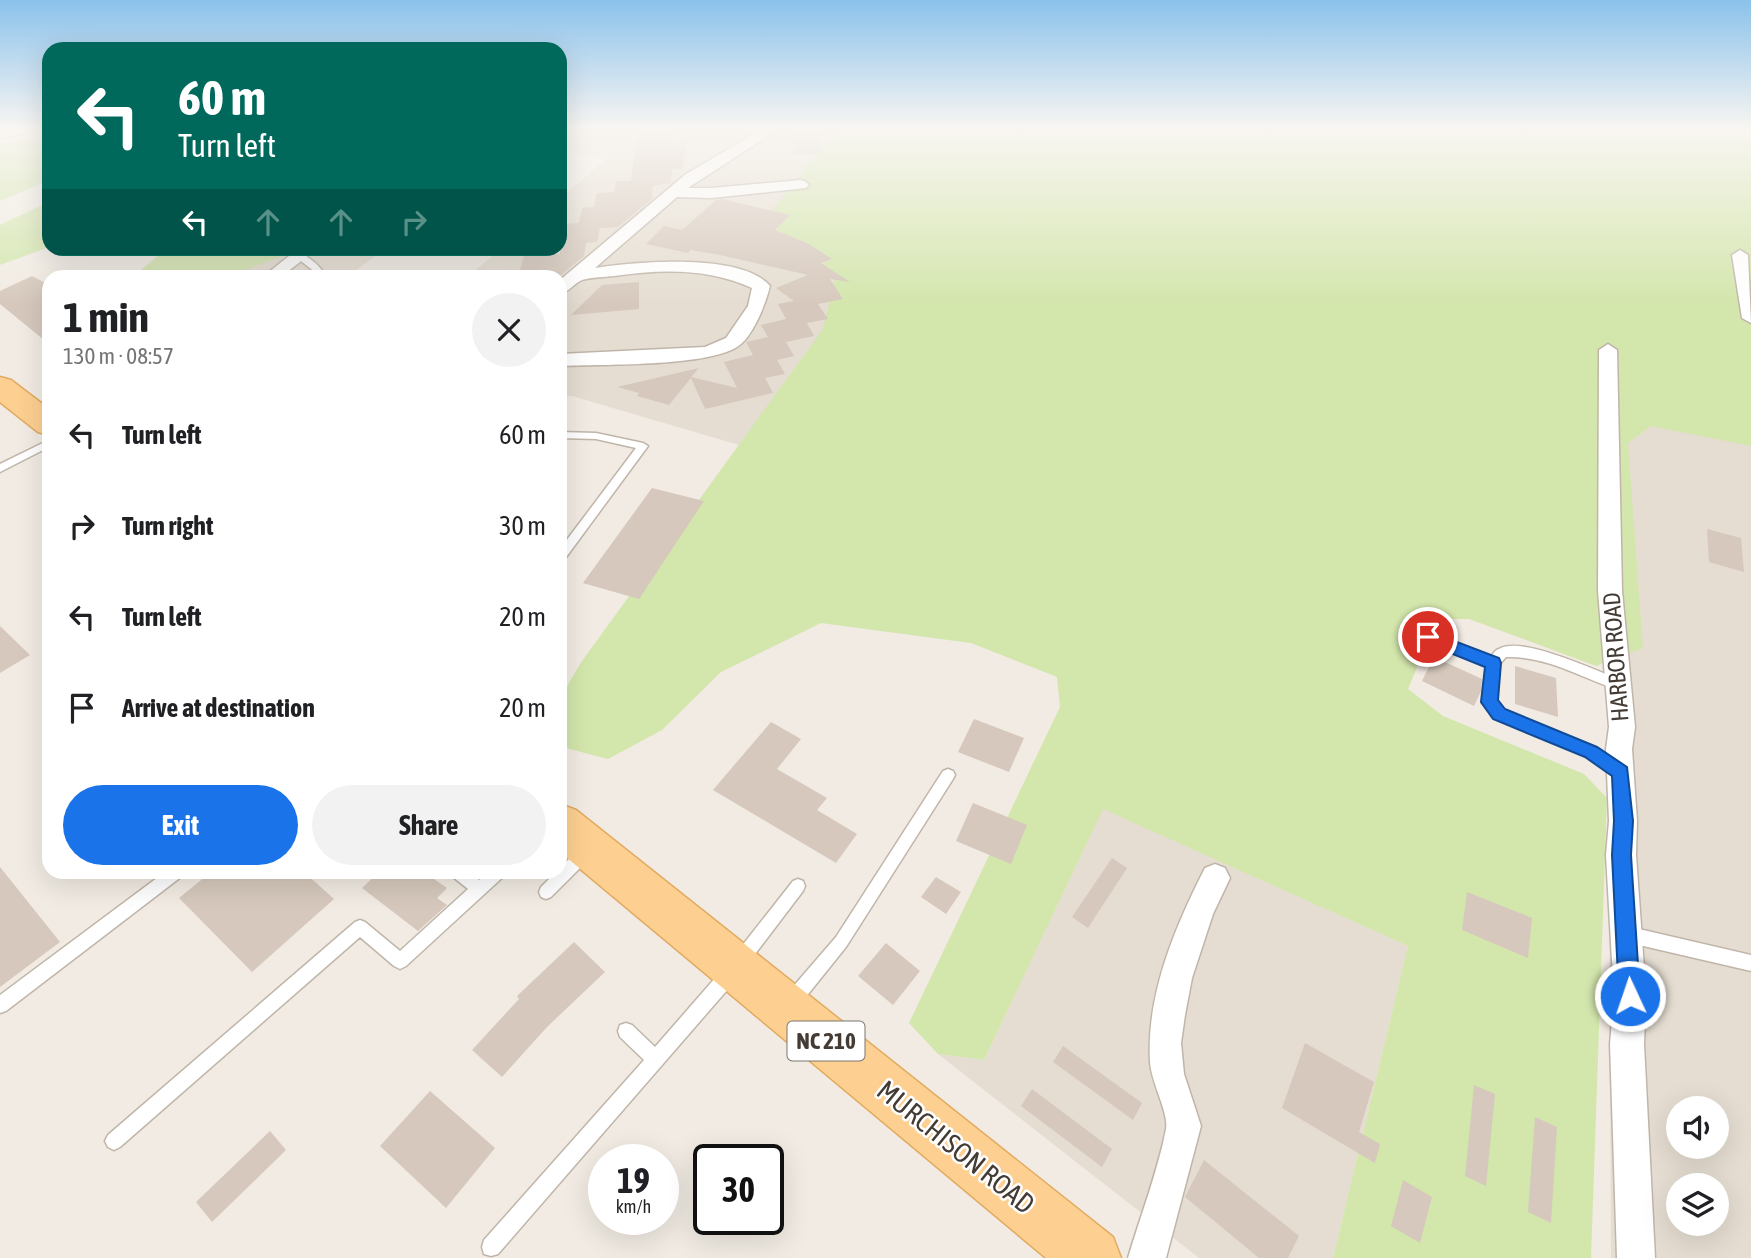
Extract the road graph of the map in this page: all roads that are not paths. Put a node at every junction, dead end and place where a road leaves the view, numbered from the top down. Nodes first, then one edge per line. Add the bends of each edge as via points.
1 (677, 189) edge
2 (759, 189) edge
3 (673, 192) junction
4 (1740, 255) dead end
5 (300, 256) edge
6 (280, 270) edge
7 (576, 276) junction
8 (567, 283) edge
9 (1751, 317) edge
10 (1608, 350) dead end
11 (567, 360) edge
12 (3, 393) edge
13 (42, 420) edge
14 (567, 435) edge
15 (42, 447) edge
16 (0, 468) edge
17 (567, 548) edge
18 (1428, 637) dead end
19 (1493, 663) junction
20 (1619, 685) junction
21 (1621, 773) junction
22 (948, 775) dead end
23 (575, 837) edge
24 (1215, 878) dead end
25 (167, 879) edge
26 (467, 879) edge
27 (490, 879) edge
28 (553, 879) edge
29 (798, 887) dead end
30 (479, 889) junction
31 (546, 892) dead end
32 (1626, 933) junction
33 (1751, 963) edge
34 (736, 967) junction
35 (0, 1005) edge
36 (786, 1008) junction
37 (626, 1031) dead end
38 (656, 1059) junction
39 (114, 1141) dead end
40 (491, 1247) dead end
41 (1092, 1258) edge
42 (1147, 1258) edge
43 (1636, 1258) edge

1 - 3 street
2 - 3 street
3 - 7 street
4 - 9 street
5 - 6 street
7 - 8 street
7 - 11 street via 640,266 709,268 741,275 761,286 757,306 733,342 708,354
10 - 20 street, HARBOR ROAD via 1610,591
12 - 13 main road
14 - 17 lane via 643,446
15 - 16 lane
18 - 19 lane
19 - 20 lane via 1503,653 1534,653
19 - 21 lane via 1492,707 1591,752
20 - 21 street, HARBOR ROAD
21 - 32 street, HARBOR ROAD
22 - 36 lane via 841,942
23 - 34 main road, MURCHISON ROAD / NC 210
24 - 42 street via 1176,978 1168,1015 1167,1074 1184,1126
25 - 35 lane
26 - 30 lane
27 - 30 lane
28 - 31 lane
29 - 34 lane
30 - 39 lane via 400,961 360,927
32 - 33 lane
32 - 43 street, HARBOR ROAD
34 - 36 main road, MURCHISON ROAD / NC 210
34 - 38 lane
36 - 41 main road, MURCHISON ROAD / NC 210
37 - 38 lane
38 - 40 lane

